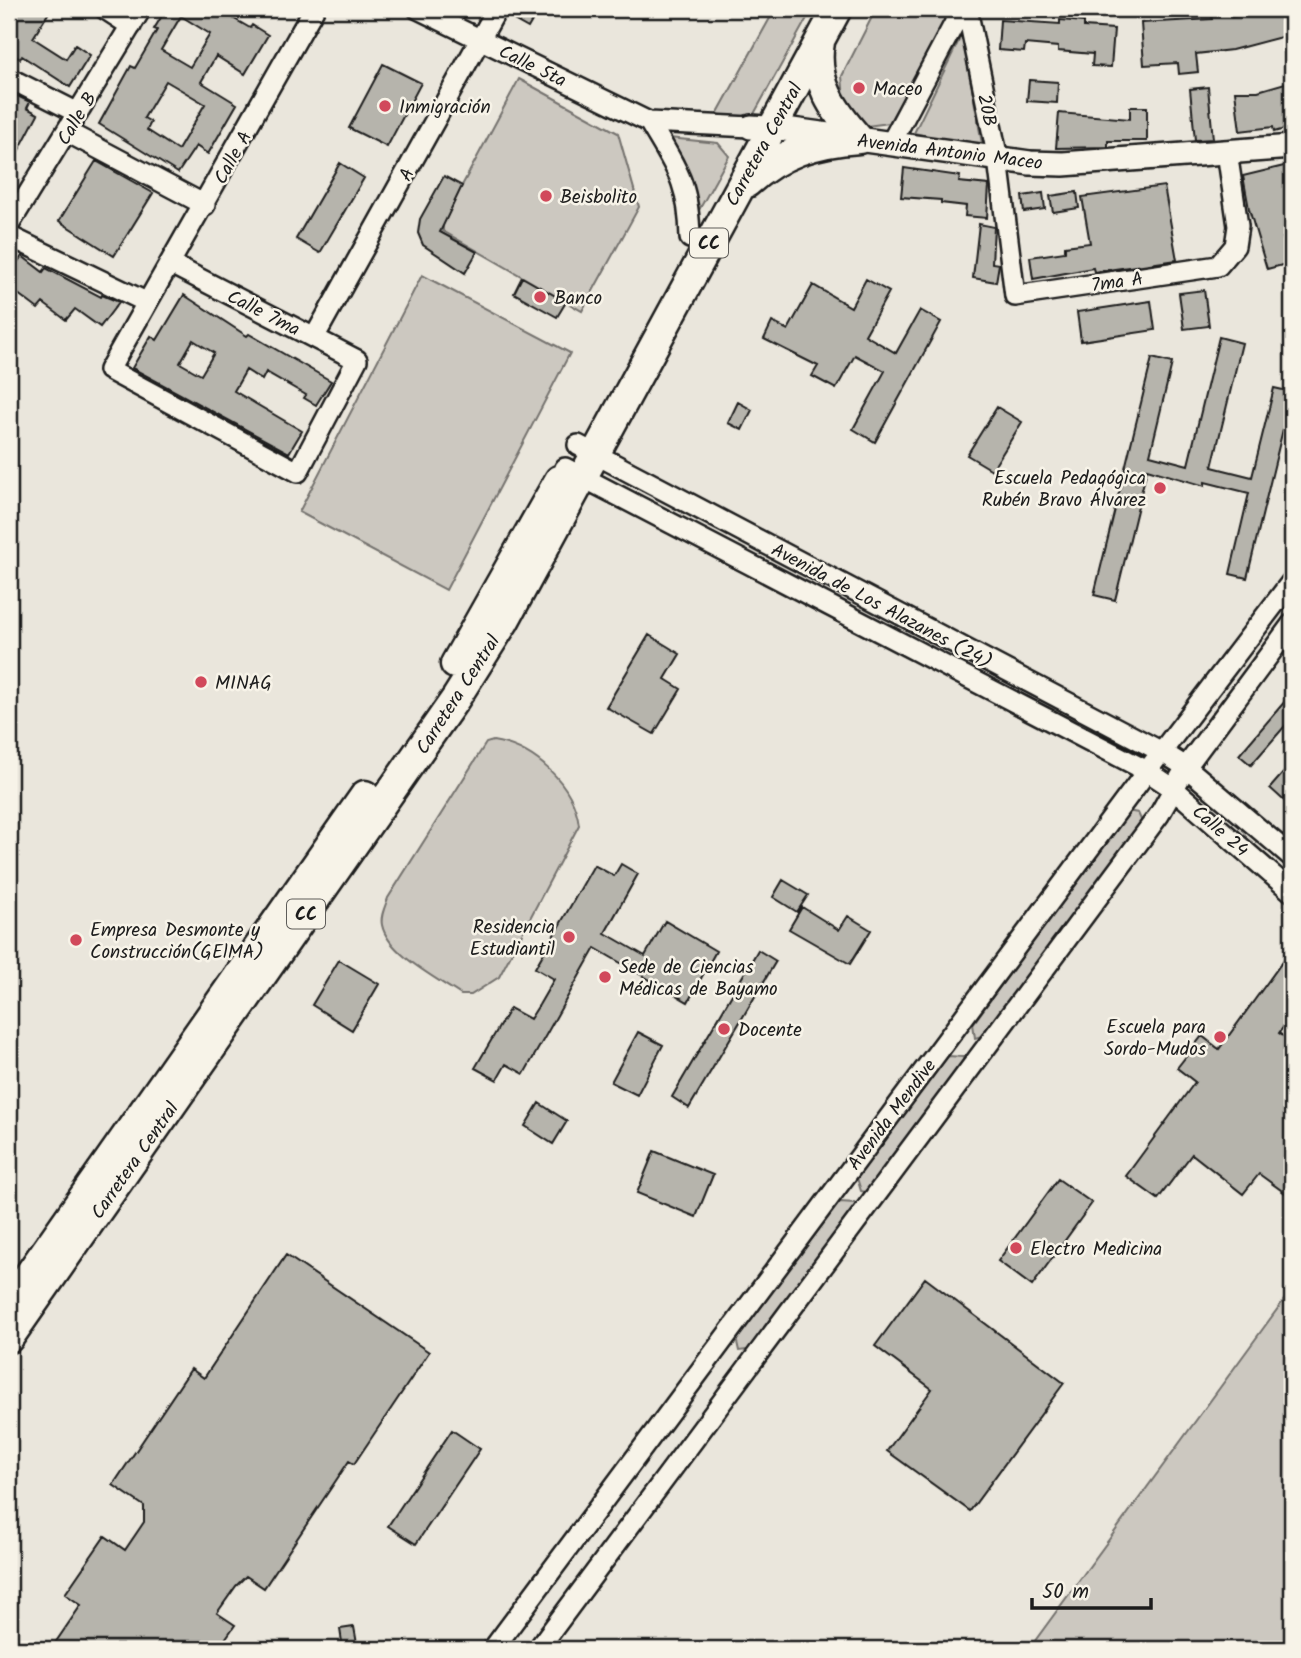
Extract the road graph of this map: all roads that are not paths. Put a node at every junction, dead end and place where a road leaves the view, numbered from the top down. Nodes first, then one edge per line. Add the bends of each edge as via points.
1 (105, 9) edge
2 (141, 9) edge
3 (314, 9) edge
4 (418, 9) edge
5 (497, 9) edge
6 (818, 9) edge
7 (838, 9) edge
8 (965, 9) edge
9 (131, 26) junction
10 (481, 40) junction
11 (820, 40) junction
12 (9, 78) edge
13 (78, 113) junction
14 (649, 122) junction
15 (761, 128) junction
16 (66, 132) junction
17 (859, 139) junction
18 (891, 143) junction
19 (1292, 147) edge
20 (1227, 152) junction
21 (998, 159) junction
22 (734, 198) junction
23 (205, 205) junction
24 (9, 225) edge
25 (9, 236) edge
26 (690, 238) junction
27 (171, 264) junction
28 (1015, 296) joint
29 (146, 302) junction
30 (314, 338) junction
31 (357, 360) joint
32 (580, 461) junction
33 (1292, 581) edge
34 (1292, 624) edge
35 (1161, 752) junction
36 (1186, 767) junction
37 (1147, 771) junction
38 (1174, 789) junction
39 (1292, 857) edge
40 (1292, 892) edge
41 (9, 1303) edge
42 (9, 1338) edge
43 (493, 1649) edge
44 (538, 1649) edge

1 - 9 street
2 - 9 street, Calle B
3 - 23 street, Calle A
4 - 10 street, Calle 5ta
5 - 10 street, A
6 - 15 highway, Carretera Central / CC
7 - 11 highway, Carretera Central / CC
8 - 18 street
8 - 21 street, 20B
9 - 13 street, Calle B
10 - 14 street, Calle 5ta
10 - 30 street, A
11 - 15 highway, Carretera Central / CC
11 - 17 highway via 818,69 827,97
12 - 13 street
13 - 16 street, Calle B
14 - 15 street, Avenida Antonio Maceo
14 - 26 street via 684,182
15 - 17 main road, Avenida Antonio Maceo
15 - 22 highway, Carretera Central / CC
15 - 26 highway, Carretera Central / CC
16 - 23 street
16 - 24 street, Calle B
17 - 18 main road, Avenida Antonio Maceo
17 - 22 highway via 796,150 748,181
18 - 21 main road, Avenida Antonio Maceo
19 - 20 main road, Avenida Antonio Maceo
20 - 21 main road, Avenida Antonio Maceo via 1063,164
20 - 28 street, 7ma A via 1238,226 1235,246 1218,267
21 - 28 street, 20B
22 - 32 highway, Carretera Central / CC
23 - 27 street, Calle A
25 - 29 street
26 - 32 highway, Carretera Central / CC
27 - 29 street, Calle A
27 - 30 street, Calle 7ma
29 - 31 street, Calle A via 109,370 298,472
30 - 31 street, Calle 7ma
32 - 35 street, Avenida de Los Alazanes (24)
32 - 37 street, Avenida de Los Alazanes (24)
32 - 41 highway, Carretera Central / CC via 441,688
32 - 42 highway, Carretera Central / CC via 504,622 456,698
33 - 35 street, Avenida Mendive
34 - 36 street, Avenida Mendive
35 - 36 street, Avenida de Los Alazanes (24)
35 - 37 street, Avenida Mendive
36 - 38 street, Avenida Mendive
36 - 39 street, Calle 24
37 - 38 street, Calle 24
37 - 43 street, Avenida Mendive
38 - 40 street, Calle 24
38 - 44 street, Avenida Mendive

